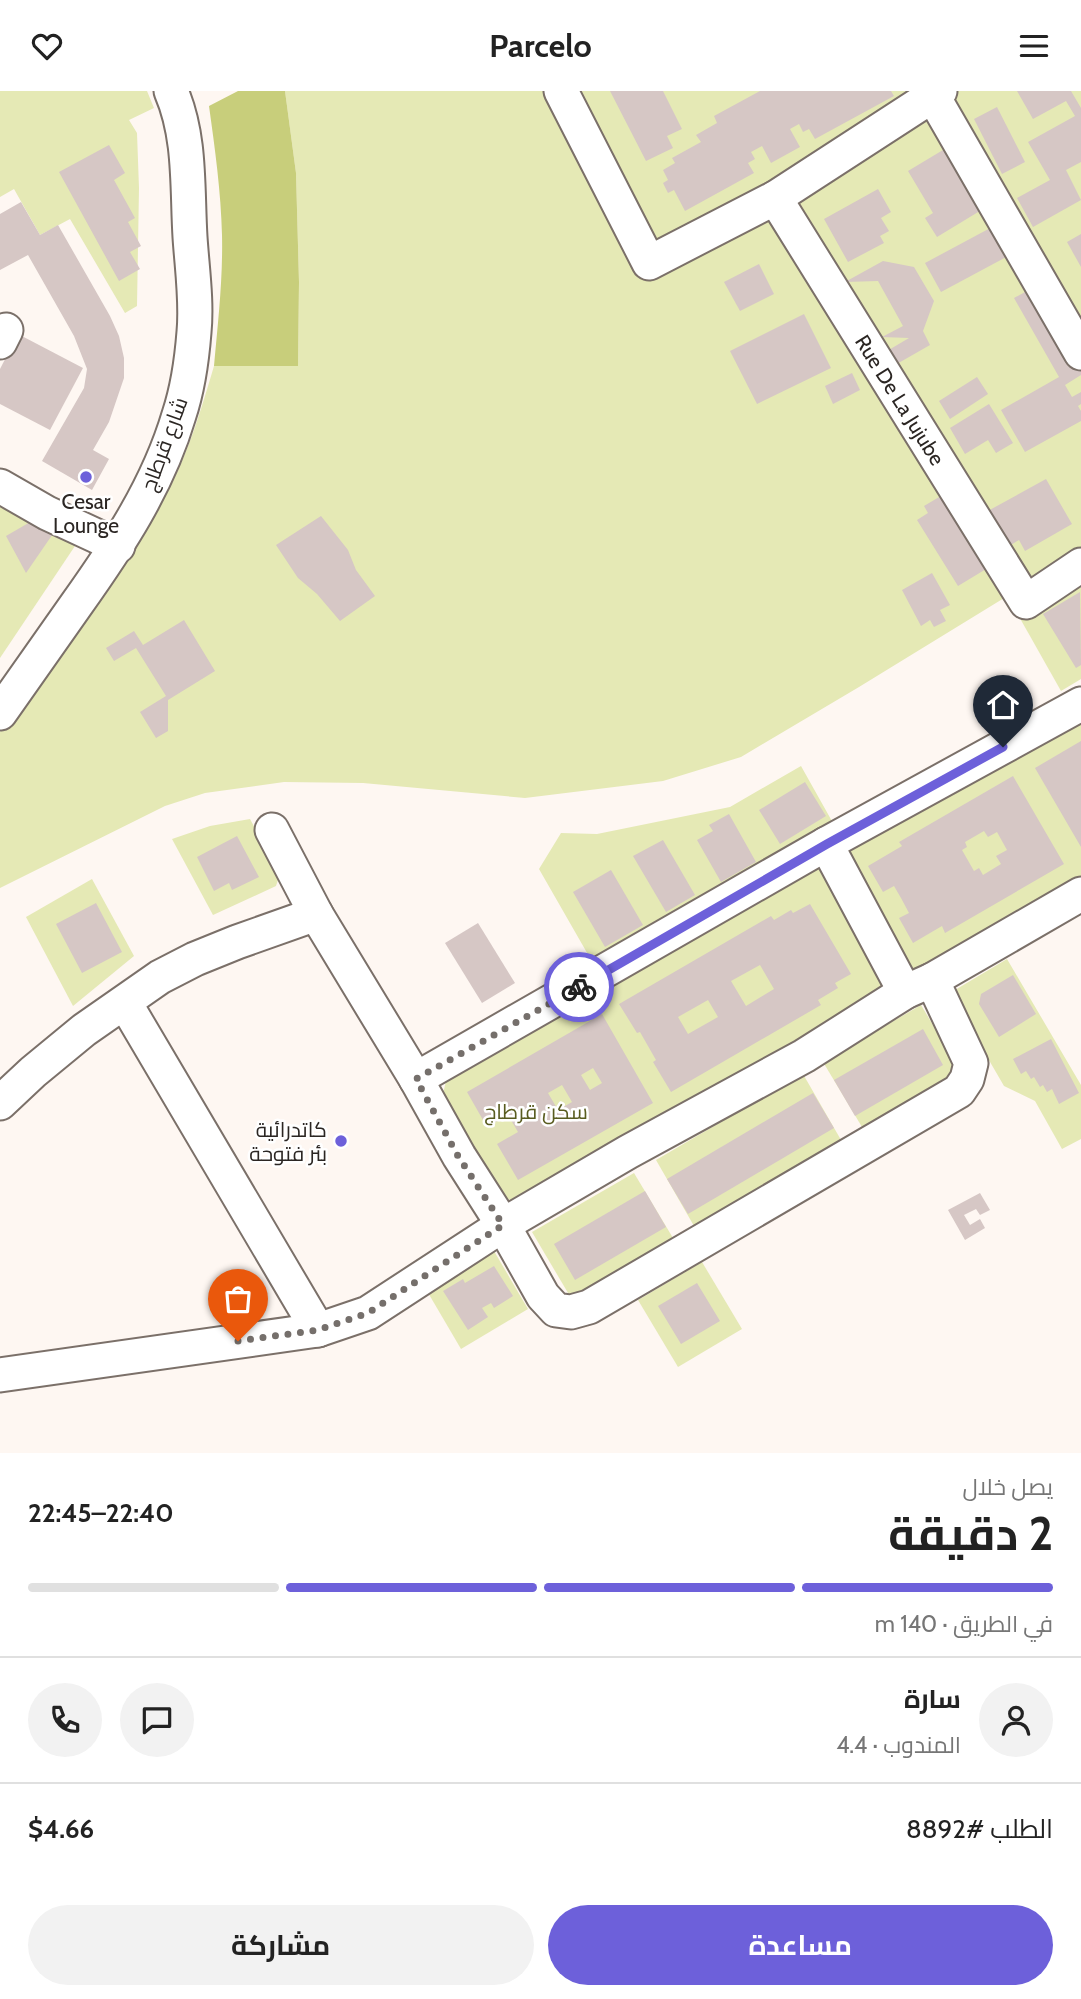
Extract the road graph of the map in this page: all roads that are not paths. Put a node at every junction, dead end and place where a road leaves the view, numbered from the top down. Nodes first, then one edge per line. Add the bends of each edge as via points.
1 (561, 91) edge
2 (934, 92) edge
3 (181, 94) edge
4 (775, 198) junction
5 (1081, 353) edge
6 (0, 487) edge
7 (118, 546) junction
8 (1081, 565) edge
9 (1081, 703) edge
10 (0, 713) edge
11 (272, 830) dead end
12 (827, 844) junction
13 (1081, 894) edge
14 (316, 914) junction
15 (918, 986) junction
16 (125, 1003) junction
17 (416, 1079) junction
18 (0, 1103) edge
19 (503, 1225) junction
20 (318, 1330) junction
21 (0, 1375) edge

1 - 4 street via 649,263
2 - 4 street
2 - 5 street
3 - 7 street, شارع قرطاج via 195,331 180,415 155,478
4 - 8 street, Rue De La Jujube via 1026,602
6 - 7 street
7 - 10 street, شارع قرطاج
9 - 12 street
11 - 14 street
12 - 15 street
12 - 17 street
13 - 15 street
14 - 16 street via 195,959
14 - 17 street
15 - 19 street via 804,1056
15 - 19 street via 971,1063 959,1091 589,1307 556,1310 543,1296
16 - 18 street via 84,1030
16 - 20 street
17 - 19 street
19 - 20 street via 368,1313
20 - 21 street

